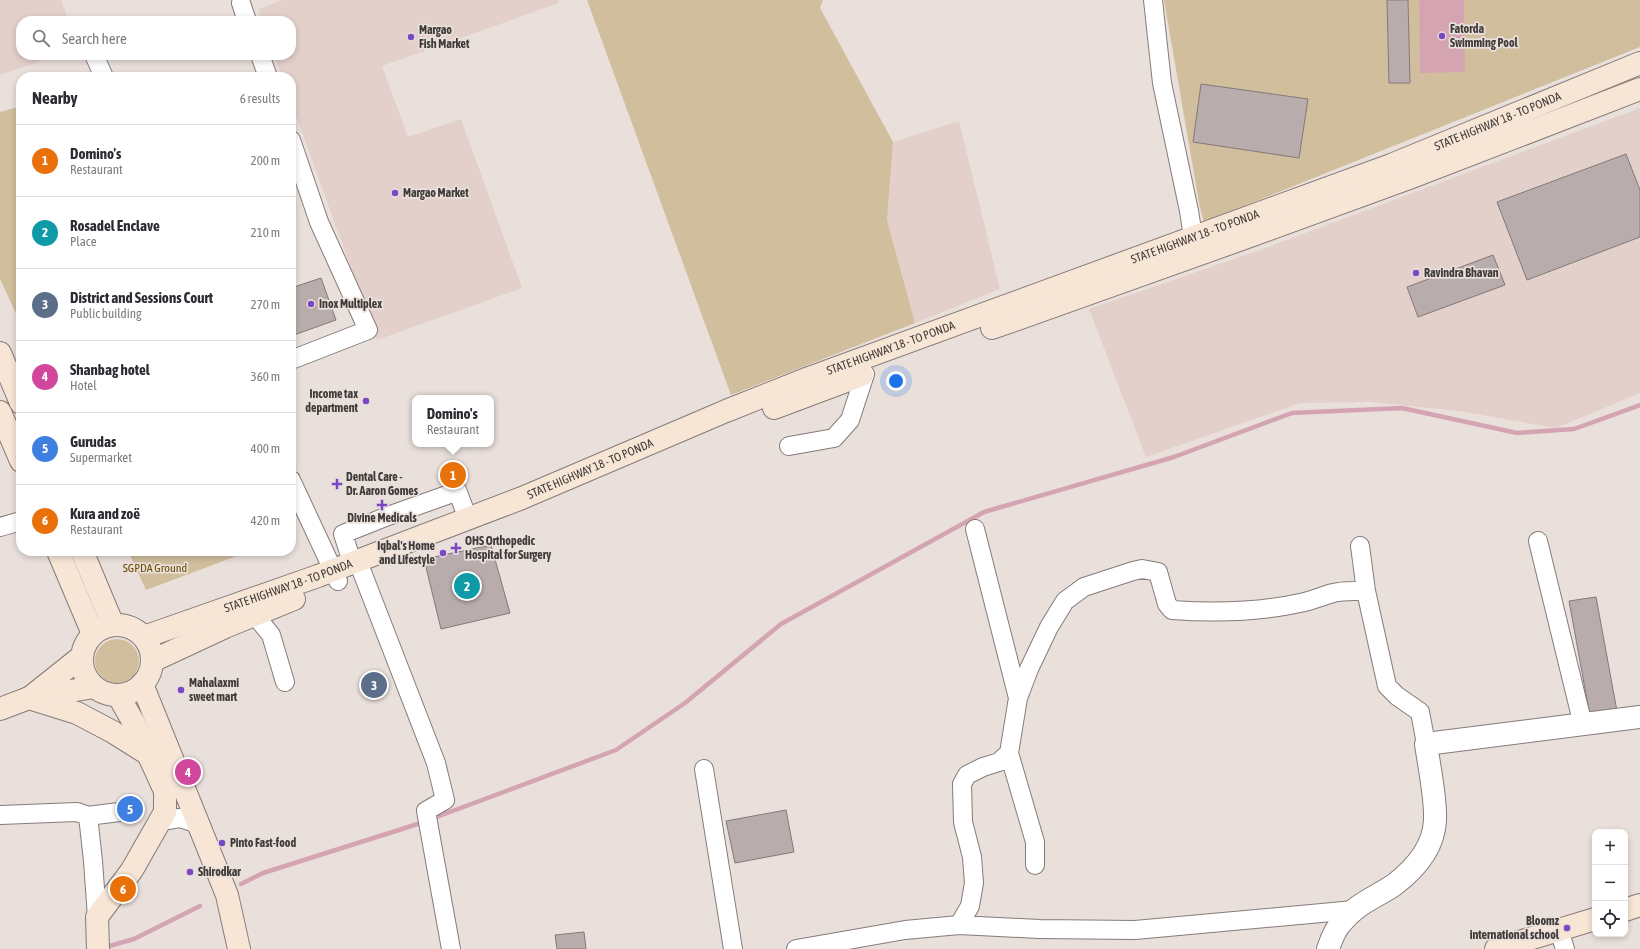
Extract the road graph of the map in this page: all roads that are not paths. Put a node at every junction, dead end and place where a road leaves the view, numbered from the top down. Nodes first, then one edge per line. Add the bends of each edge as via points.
1 (1153, 0) edge
2 (241, 3) dead end
3 (245, 16) edge
4 (96, 60) edge
5 (262, 60) edge
6 (1640, 63) edge
7 (102, 72) edge
8 (266, 72) edge
9 (1640, 88) edge
10 (296, 155) edge
11 (1194, 247) junction
12 (0, 353) edge
13 (296, 358) edge
14 (865, 374) junction
15 (16, 391) edge
16 (0, 412) edge
17 (789, 446) dead end
18 (16, 449) edge
19 (296, 488) edge
20 (468, 519) junction
21 (16, 522) edge
22 (0, 527) edge
23 (975, 529) dead end
24 (1538, 541) dead end
25 (1360, 546) dead end
26 (60, 556) edge
27 (84, 556) edge
28 (346, 571) junction
29 (1366, 591) junction
30 (255, 615) junction
31 (113, 624) junction
32 (93, 634) junction
33 (144, 637) junction
34 (82, 657) junction
35 (152, 661) junction
36 (285, 682) dead end
37 (142, 684) junction
38 (94, 687) junction
39 (118, 695) junction
40 (29, 698) junction
41 (1018, 698) junction
42 (0, 709) edge
43 (1640, 717) edge
44 (1584, 725) junction
45 (1426, 744) junction
46 (1008, 753) junction
47 (148, 754) junction
48 (704, 769) dead end
49 (119, 812) dead end
50 (0, 815) edge
51 (88, 816) junction
52 (161, 821) junction
53 (198, 824) junction
54 (1035, 865) dead end
55 (1640, 905) edge
56 (1628, 909) edge
57 (1354, 910) junction
58 (97, 917) junction
59 (1592, 921) edge
60 (959, 925) junction
61 (1562, 939) edge
62 (850, 944) edge
63 (97, 945) edge
64 (239, 949) edge
65 (451, 949) edge
66 (733, 949) edge
67 (796, 949) edge
68 (1328, 949) edge
69 (1496, 949) edge

1 - 11 street via 1162,83
2 - 3 street
4 - 7 street
5 - 8 street
6 - 11 main road, STATE HIGHWAY 18 - TO PONDA
9 - 11 main road, STATE HIGHWAY 18 - TO PONDA via 1412,177
10 - 13 street via 319,222 368,330
11 - 14 main road, STATE HIGHWAY 18 - TO PONDA
11 - 20 main road, STATE HIGHWAY 18 - TO PONDA via 809,378
12 - 15 main road
14 - 17 street via 850,420 834,438
14 - 28 main road, STATE HIGHWAY 18 - TO PONDA via 756,414 606,477
16 - 18 main road
19 - 28 street
20 - 28 main road, STATE HIGHWAY 18 - TO PONDA
20 - 28 street via 457,490 343,534
21 - 22 street
23 - 41 street
24 - 44 street
25 - 29 street
26 - 32 main road
27 - 31 main road
28 - 30 main road, STATE HIGHWAY 18 - TO PONDA
28 - 33 main road, STATE HIGHWAY 18 - TO PONDA
28 - 65 street via 436,764 445,800 426,811
29 - 41 street via 1334,593 1301,603 1256,609 1184,611 1172,610 1167,604 1158,572 1142,569 1119,574 1084,587 1065,601 1049,627
29 - 45 street via 1387,686 1420,712
30 - 35 main road, STATE HIGHWAY 18 - TO PONDA
30 - 36 street via 271,635
31 - 32 main road
31 - 33 main road via 125,625
32 - 34 main road via 87,640
33 - 35 main road via 149,644
34 - 38 main road via 84,674
34 - 40 main road
35 - 37 main road via 151,670
37 - 39 main road via 136,690
37 - 53 main road
38 - 39 main road via 102,692
38 - 40 main road
39 - 47 main road
40 - 42 main road
40 - 47 main road via 77,713
41 - 46 street
43 - 44 street
44 - 45 street
45 - 57 street via 1435,819 1428,846 1419,861 1404,876
46 - 54 street via 1035,842
46 - 60 street via 999,762 967,775 962,784 963,822 972,857 974,883 970,906
47 - 52 main road via 165,791 165,812
48 - 66 street
49 - 51 street
50 - 51 street via 77,812
51 - 58 street
52 - 53 street via 180,818
52 - 58 main road via 132,870
53 - 64 main road via 227,895
55 - 56 main road
57 - 60 street via 1135,930
57 - 68 street via 1341,922
58 - 63 main road
59 - 61 main road
60 - 62 street via 905,930
61 - 69 main road
62 - 67 street

